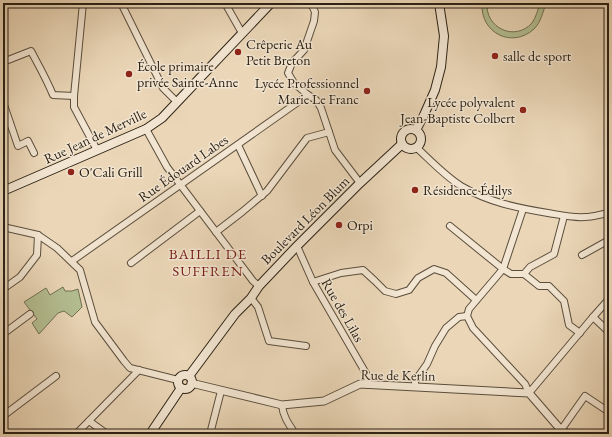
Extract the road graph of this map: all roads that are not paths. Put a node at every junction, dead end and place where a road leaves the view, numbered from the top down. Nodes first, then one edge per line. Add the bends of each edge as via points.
1 (83, 3) edge
2 (122, 3) edge
3 (225, 3) edge
4 (271, 3) edge
5 (311, 3) edge
6 (439, 3) edge
7 (242, 33) junction
8 (3, 62) edge
9 (308, 95) junction
10 (74, 96) junction
11 (3, 102) edge
12 (177, 102) junction
13 (146, 129) junction
14 (416, 130) junction
15 (329, 132) junction
16 (402, 144) junction
17 (238, 145) junction
18 (417, 148) junction
19 (97, 150) junction
20 (34, 153) dead end
21 (360, 183) junction
22 (181, 184) junction
23 (3, 191) edge
24 (262, 196) junction
25 (523, 209) junction
26 (200, 211) junction
27 (609, 213) edge
28 (564, 216) junction
29 (450, 226) dead end
30 (3, 227) edge
31 (216, 232) junction
32 (38, 235) junction
33 (609, 240) edge
34 (296, 246) junction
35 (582, 255) dead end
36 (72, 261) junction
37 (131, 263) dead end
38 (503, 269) junction
39 (524, 274) junction
40 (313, 282) junction
41 (259, 286) junction
42 (3, 290) edge
43 (251, 298) junction
44 (609, 299) edge
45 (476, 300) junction
46 (30, 314) dead end
47 (467, 316) junction
48 (592, 317) junction
49 (609, 332) edge
50 (580, 333) junction
51 (3, 334) edge
52 (306, 346) dead end
53 (139, 370) junction
54 (56, 376) dead end
55 (190, 380) junction
56 (180, 384) junction
57 (368, 385) junction
58 (415, 387) junction
59 (221, 391) junction
60 (529, 393) junction
61 (282, 405) junction
62 (609, 412) edge
63 (3, 416) edge
64 (89, 421) junction
65 (561, 430) junction
66 (76, 434) edge
67 (107, 434) edge
68 (150, 434) edge
69 (210, 434) edge
70 (292, 434) edge
71 (568, 434) edge

1 - 10 street
2 - 12 street via 163,88
3 - 7 street
4 - 7 main road, Rue Jean de Merville
5 - 9 street via 314,21 304,50 292,63 288,73 294,83
6 - 14 main road via 444,36 441,67 435,90
7 - 12 main road, Rue Jean de Merville
8 - 10 street via 31,51 54,95
9 - 15 street via 316,100 321,108
9 - 17 street, Rue Édouard Labes
10 - 19 street via 74,107
11 - 20 street via 18,146 28,141
12 - 13 main road, Rue Jean de Merville via 162,118
13 - 19 main road, Rue Jean de Merville
13 - 22 street via 164,162
14 - 16 main road via 405,131 401,136
14 - 18 main road via 421,140
15 - 21 street via 335,150
15 - 24 street via 308,138
16 - 18 main road via 408,149
16 - 21 main road, Boulevard Léon Blum
17 - 22 street, Rue Édouard Labes
17 - 24 street
18 - 25 street via 460,185 501,204
19 - 23 main road, Rue Jean de Merville
21 - 34 main road, Boulevard Léon Blum
22 - 26 street
22 - 36 street, Rue Édouard Labes
24 - 31 street
25 - 28 street
25 - 38 street
26 - 31 street
26 - 37 street
27 - 28 street via 584,217
28 - 39 street via 554,254 530,267
29 - 38 street
30 - 32 street
31 - 41 street
32 - 36 street
32 - 42 street via 37,255 20,277
33 - 35 street
34 - 40 street, Rue des Lilas
34 - 41 main road, Boulevard Léon Blum
36 - 53 street via 80,270 95,322 130,368
38 - 39 street via 512,274
38 - 45 street
39 - 50 street via 539,286 548,286 564,301 569,324
40 - 45 street via 341,273 363,270 385,291 396,294 409,290 418,278 434,269 446,273
40 - 57 street, Rue des Lilas via 368,377
41 - 43 main road, Boulevard Léon Blum
43 - 52 street via 258,307 269,341
43 - 55 main road, Boulevard Léon Blum via 235,314
44 - 48 street
45 - 47 street
46 - 51 street
47 - 58 street via 459,317 446,328 415,381
47 - 60 street via 473,328 525,384
48 - 49 street
48 - 50 street
50 - 60 street
53 - 56 street
53 - 64 street
54 - 63 street
55 - 56 main road via 187,388
55 - 56 main road via 187,375 183,375
55 - 59 street, Rue de Kerlin
56 - 68 main road
57 - 58 street, Rue de Kerlin
57 - 61 street, Rue de Kerlin via 360,384 324,401
58 - 60 street, Rue de Kerlin
59 - 61 street, Rue de Kerlin
59 - 69 street
60 - 65 street
61 - 70 street via 286,420 294,432
62 - 65 street via 585,396
64 - 66 street
64 - 67 street
65 - 71 street

